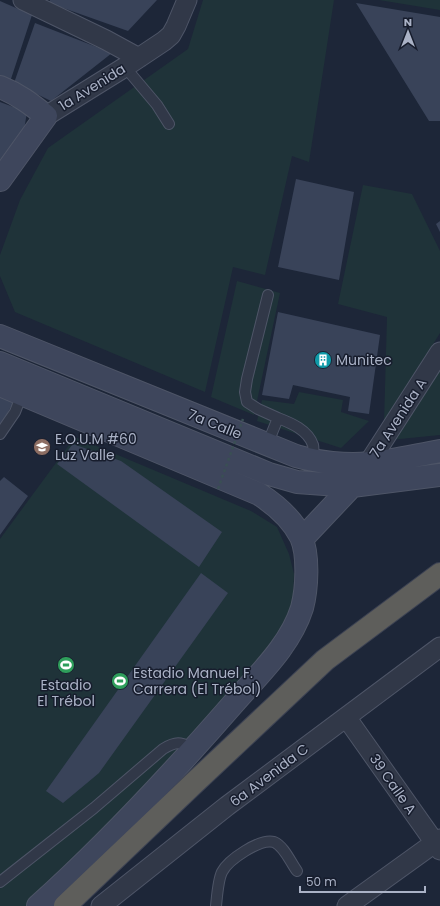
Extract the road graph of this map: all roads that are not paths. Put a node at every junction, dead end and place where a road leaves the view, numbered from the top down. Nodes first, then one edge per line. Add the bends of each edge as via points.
1 (186, 0) edge
2 (33, 2) edge
3 (132, 62) junction
4 (0, 87) edge
5 (46, 116) junction
6 (169, 124) dead end
7 (0, 180) edge
8 (268, 295) dead end
9 (0, 336) edge
10 (440, 352) edge
11 (0, 363) edge
12 (0, 385) edge
13 (22, 394) junction
14 (278, 418) junction
15 (0, 434) edge
16 (266, 445) junction
17 (440, 451) edge
18 (312, 461) junction
19 (368, 464) junction
20 (440, 475) edge
21 (352, 486) junction
22 (302, 539) junction
23 (440, 574) edge
24 (440, 647) edge
25 (346, 717) junction
26 (193, 748) junction
27 (438, 844) edge
28 (297, 871) dead end
29 (0, 882) edge
30 (38, 906) edge
31 (65, 906) edge
32 (101, 906) edge
33 (216, 906) edge
34 (347, 906) edge

1 - 3 street, 1a Avenida via 171,35
2 - 3 street via 106,40
3 - 5 street, 1a Avenida
3 - 6 lane
4 - 5 main road via 16,93
5 - 7 main road, 1a Avenida
8 - 14 lane via 245,392 247,402
9 - 16 main road, 7a Calle
10 - 19 street, 7a Avenida A
11 - 21 main road, 7a Calle via 269,474 297,482
12 - 13 main road
13 - 15 lane via 15,412
13 - 22 main road via 259,494 290,520
14 - 16 lane
14 - 18 lane via 293,424 308,437 313,445
16 - 18 main road, 7a Calle
17 - 19 main road, 7a Calle
18 - 19 main road, 7a Calle
19 - 21 main road
20 - 21 main road, 7a Calle
21 - 22 main road
22 - 26 main road via 306,561 306,591 294,627 263,670
23 - 31 highway via 325,660
24 - 25 street, 6a Avenida C
25 - 27 street, 39 Calle A
25 - 32 street, 6a Avenida C via 227,806
26 - 29 lane via 182,743 171,744 163,749 94,808
26 - 30 main road via 165,780
27 - 34 street
28 - 33 lane via 275,843 267,842 255,846 229,862 221,873

